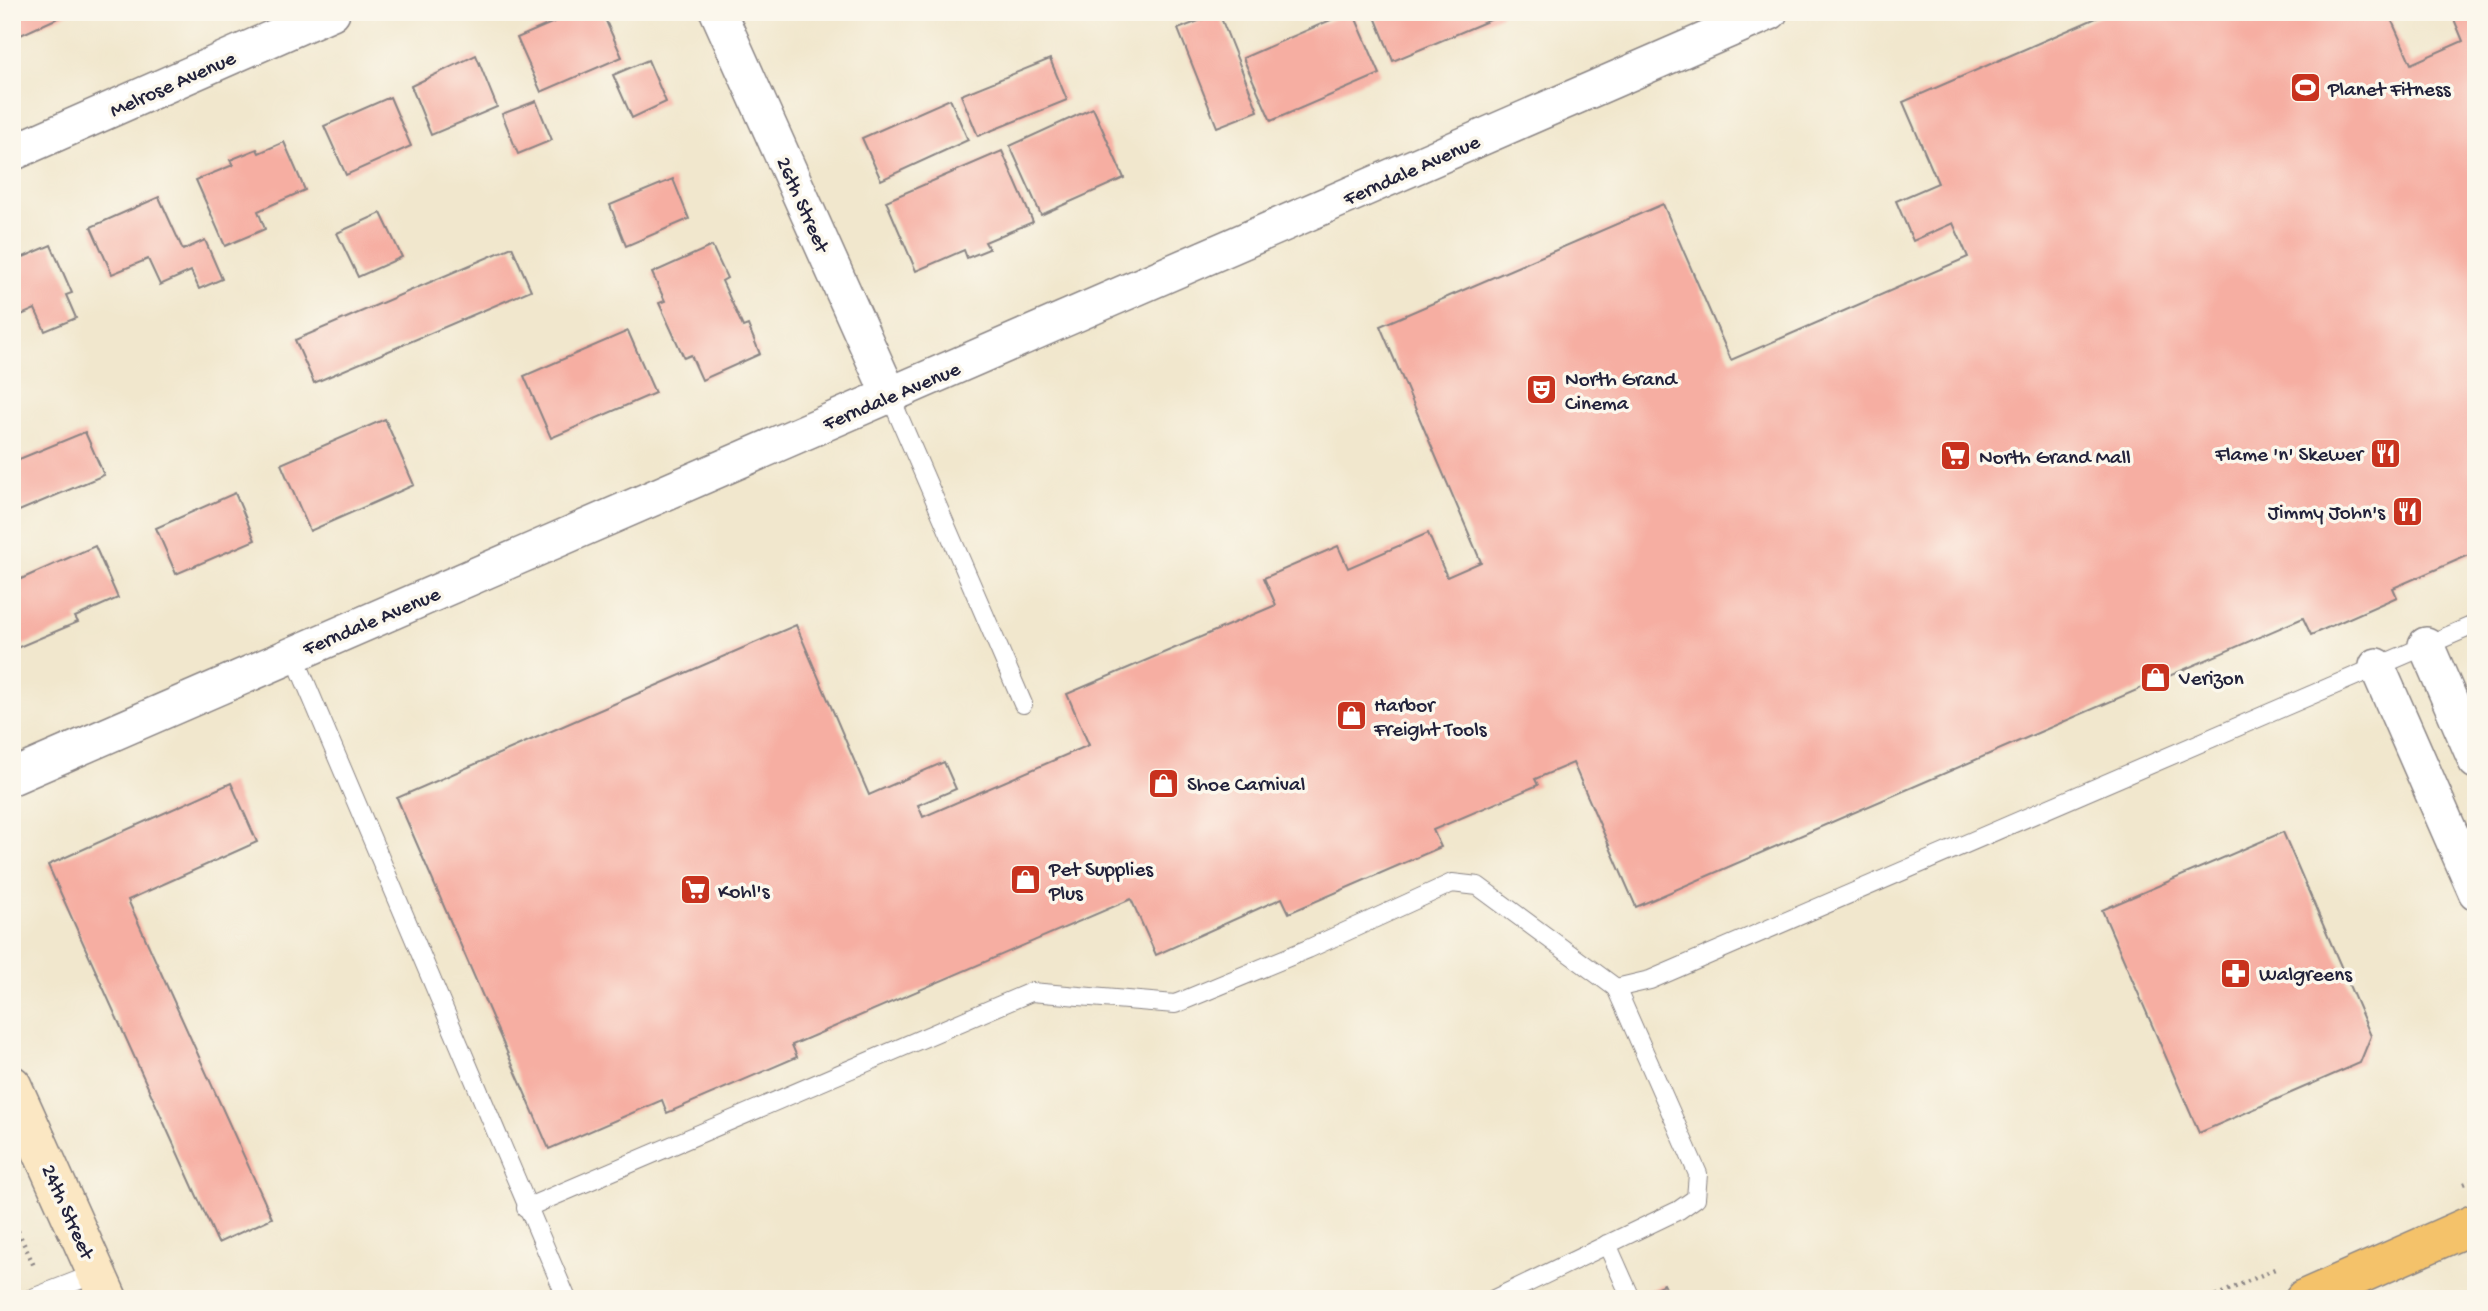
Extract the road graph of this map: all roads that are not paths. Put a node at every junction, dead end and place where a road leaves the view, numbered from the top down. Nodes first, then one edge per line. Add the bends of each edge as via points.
1 (332, 12) edge
2 (718, 12) edge
3 (1770, 12) edge
4 (12, 153) edge
5 (890, 396) junction
6 (2476, 624) edge
7 (2426, 645) junction
8 (293, 653) junction
9 (2377, 666) junction
10 (1023, 704) dead end
11 (2476, 761) edge
12 (12, 777) edge
13 (2476, 892) edge
14 (1616, 988) junction
15 (12, 1085) edge
16 (526, 1208) junction
17 (2476, 1223) edge
18 (1607, 1244) junction
19 (102, 1286) edge
20 (38, 1295) edge
21 (1631, 1298) edge
22 (567, 1299) edge
23 (1494, 1299) edge
24 (2304, 1299) edge

1 - 4 street, Melrose Avenue
2 - 5 street, 26th Street
3 - 5 street, Ferndale Avenue
5 - 8 street, Ferndale Avenue
5 - 10 lane
6 - 7 lane
7 - 9 lane
7 - 11 street
8 - 12 street, Ferndale Avenue
8 - 16 lane
9 - 13 street
9 - 14 lane via 1702,960 1650,981
14 - 16 lane via 1478,886 1452,883 1175,1004 1031,992
14 - 18 lane via 1698,1174 1696,1198
15 - 19 main road, 24th Street
16 - 22 lane
17 - 24 main road
18 - 21 lane
18 - 23 lane
19 - 20 lane

